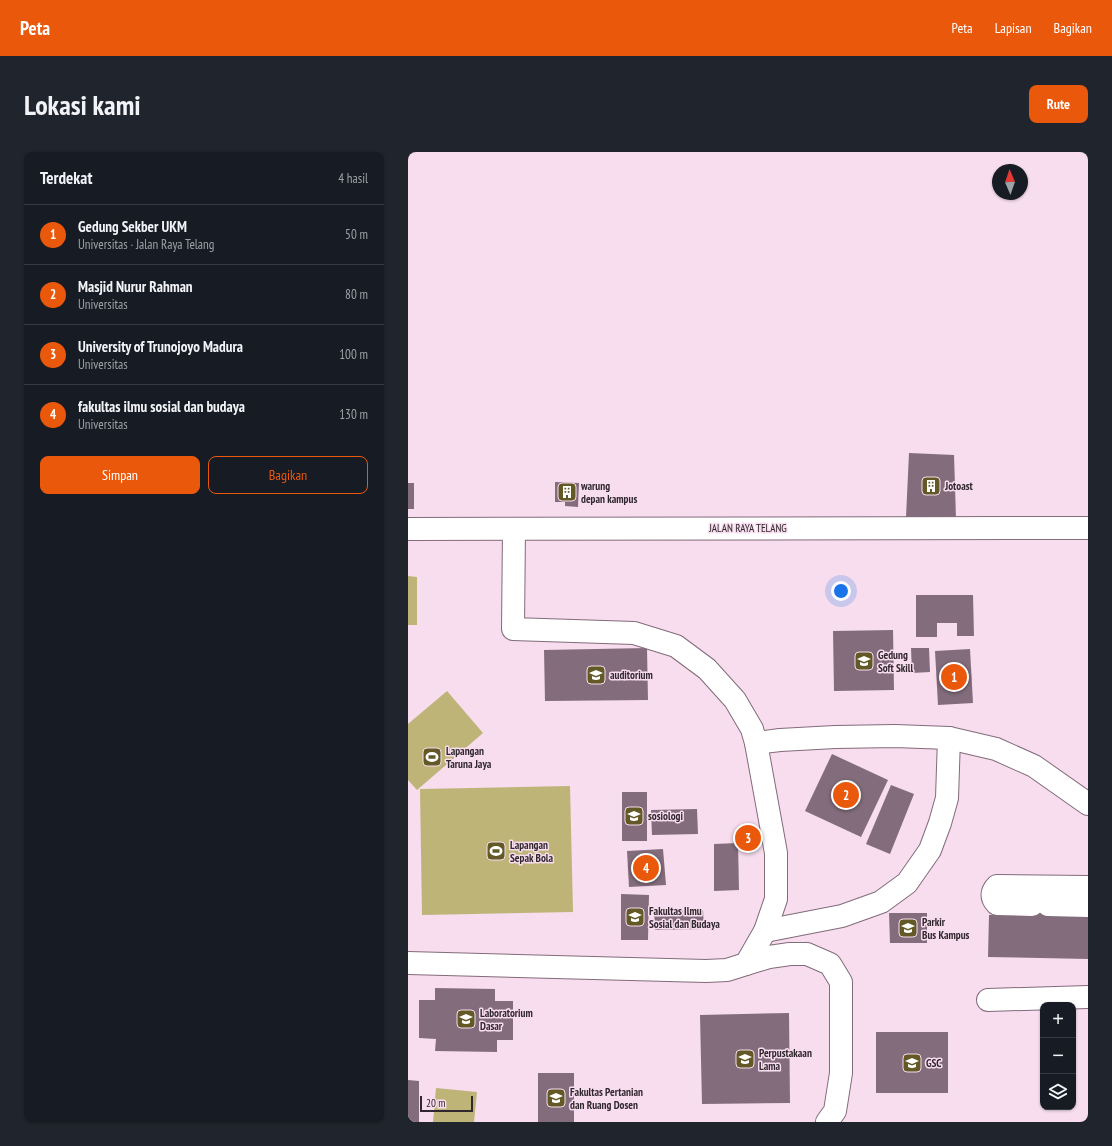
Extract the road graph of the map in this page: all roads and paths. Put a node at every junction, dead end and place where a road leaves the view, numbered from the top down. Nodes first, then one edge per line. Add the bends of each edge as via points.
1 (514, 528) junction
2 (1088, 528) edge
3 (408, 529) edge
4 (949, 738) junction
5 (756, 743) junction
6 (1088, 804) edge
7 (1088, 887) edge
8 (1088, 906) edge
9 (765, 931) junction
10 (408, 963) edge
11 (746, 964) junction
12 (1088, 997) edge
13 (988, 1000) dead end
14 (827, 1122) edge

1 - 2 street, JALAN RAYA TELANG
1 - 3 street, JALAN RAYA TELANG
1 - 5 street via 513,629 634,633 676,646 707,669 735,700 752,729
4 - 5 street via 835,737
4 - 6 street via 996,749 1034,766
4 - 9 street via 947,798 940,823 930,850 908,883 881,902 842,916
5 - 9 street via 776,852 776,899
7 - 8 street via 997,886 992,895 997,904
9 - 11 street
10 - 11 street via 706,971 727,970
11 - 14 street via 769,957 807,954 830,964 841,982 841,1073 835,1111
12 - 13 street

